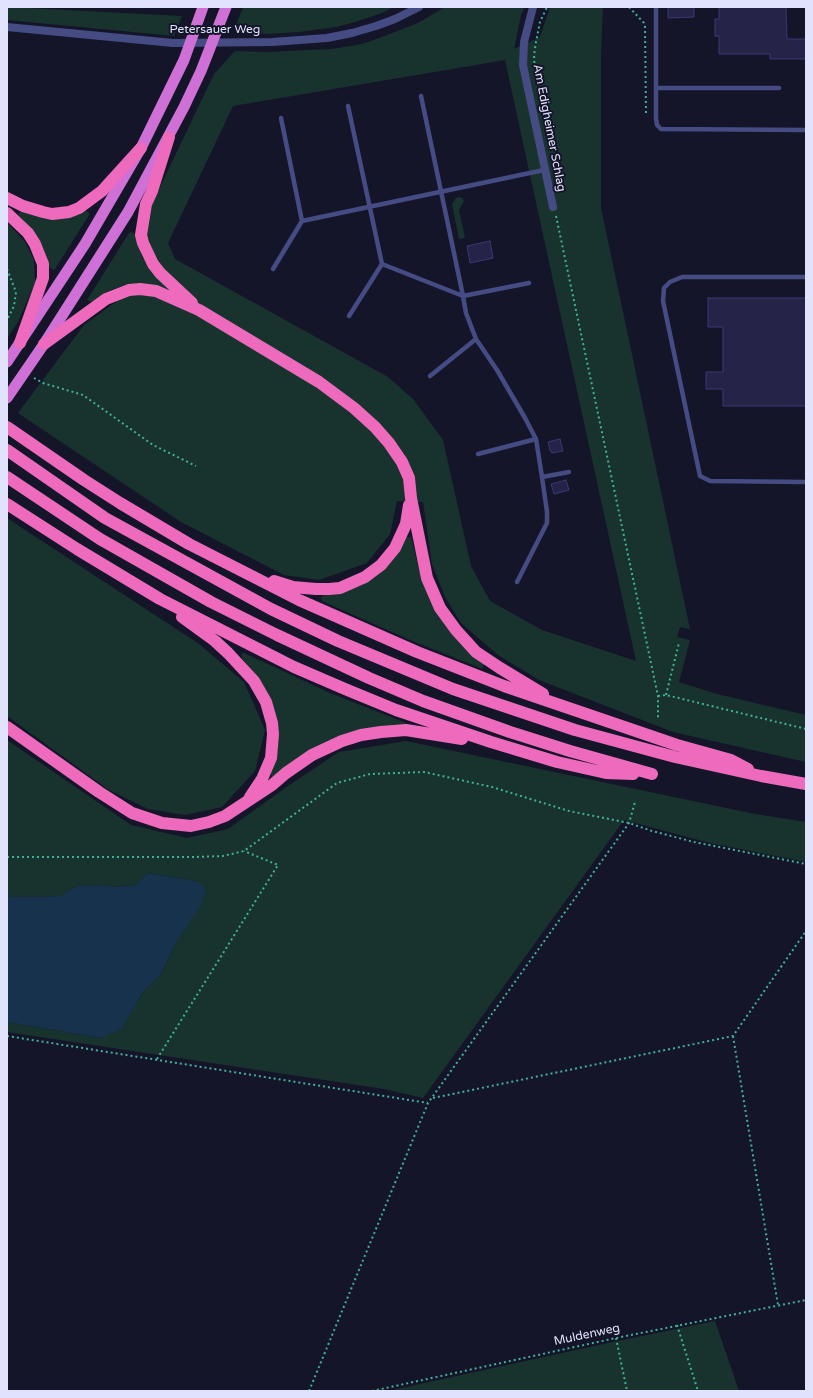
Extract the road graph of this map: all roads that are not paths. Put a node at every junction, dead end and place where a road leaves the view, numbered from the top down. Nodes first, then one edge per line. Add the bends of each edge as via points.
1 (203, 7) edge
2 (226, 7) edge
3 (419, 7) edge
4 (533, 7) edge
5 (656, 7) edge
6 (7, 27) edge
7 (656, 88) junction
8 (778, 88) dead end
9 (421, 96) dead end
10 (348, 106) dead end
11 (281, 118) dead end
12 (806, 130) edge
13 (169, 137) junction
14 (141, 148) junction
15 (544, 170) junction
16 (441, 192) junction
17 (7, 198) edge
18 (369, 207) junction
19 (553, 207) road end
20 (7, 213) edge
21 (302, 221) junction
22 (382, 264) junction
23 (273, 269) dead end
24 (806, 277) edge
25 (529, 283) dead end
26 (463, 296) junction
27 (198, 310) junction
28 (349, 316) dead end
29 (476, 339) junction
30 (20, 344) junction
31 (44, 344) junction
32 (7, 362) edge
33 (430, 376) dead end
34 (7, 398) edge
35 (8, 428) edge
36 (536, 438) junction
37 (7, 450) edge
38 (478, 454) dead end
39 (569, 472) dead end
40 (7, 477) edge
41 (542, 477) junction
42 (806, 482) edge
43 (411, 498) junction
44 (7, 504) edge
45 (248, 574) junction
46 (517, 582) dead end
47 (160, 599) junction
48 (565, 707) junction
49 (7, 727) edge
50 (491, 742) junction
51 (761, 776) junction
52 (806, 784) edge
53 (248, 801) junction

1 - 14 highway via 184,60
2 - 13 highway via 201,71
3 - 6 street, Petersauer Weg via 395,19 352,33 301,41 173,43
4 - 15 street, Am Edigheimer Schlag via 524,42 523,65
5 - 7 lane
7 - 8 lane
7 - 12 lane via 657,125 661,130
9 - 16 lane
10 - 18 lane
11 - 21 lane
13 - 27 highway via 146,204 142,243 160,273
13 - 31 highway via 128,212
14 - 17 highway via 102,192 69,212 42,212
14 - 30 highway via 85,244
15 - 16 lane
15 - 19 street, Am Edigheimer Schlag
16 - 18 lane
16 - 26 lane
18 - 21 lane
18 - 22 lane
20 - 30 highway via 28,233 43,264 42,278
21 - 23 lane
22 - 26 lane
22 - 28 lane
24 - 42 lane via 682,277 664,288 663,300 700,476 710,482
25 - 26 lane
26 - 29 lane via 466,313
27 - 31 highway via 156,291 129,290 106,299
27 - 43 highway via 320,382 365,417 389,443 402,462 409,478
29 - 33 lane
29 - 36 lane
30 - 32 highway
31 - 34 highway
35 - 45 highway via 120,503 189,544
36 - 38 lane
36 - 41 lane
37 - 51 highway via 105,518 271,609 338,641 453,688 575,730 675,757
39 - 41 lane
40 - 50 highway via 100,539 211,602 369,678 423,701 510,732 570,752 652,774 606,773 557,762
41 - 46 lane via 548,512 547,523
43 - 45 highway via 406,524 395,548 381,565 352,584 340,588 294,587
43 - 48 highway via 427,578 440,608 456,630 476,652
44 - 47 highway
45 - 48 highway via 299,600 417,652
47 - 50 highway via 294,667 396,710
47 - 53 highway via 216,641 254,681 266,702 273,734 270,758 262,779
48 - 51 highway via 677,745 731,760
49 - 53 highway via 116,804 148,819 191,826 225,816
50 - 53 highway via 406,730 361,735 312,755
51 - 52 highway

